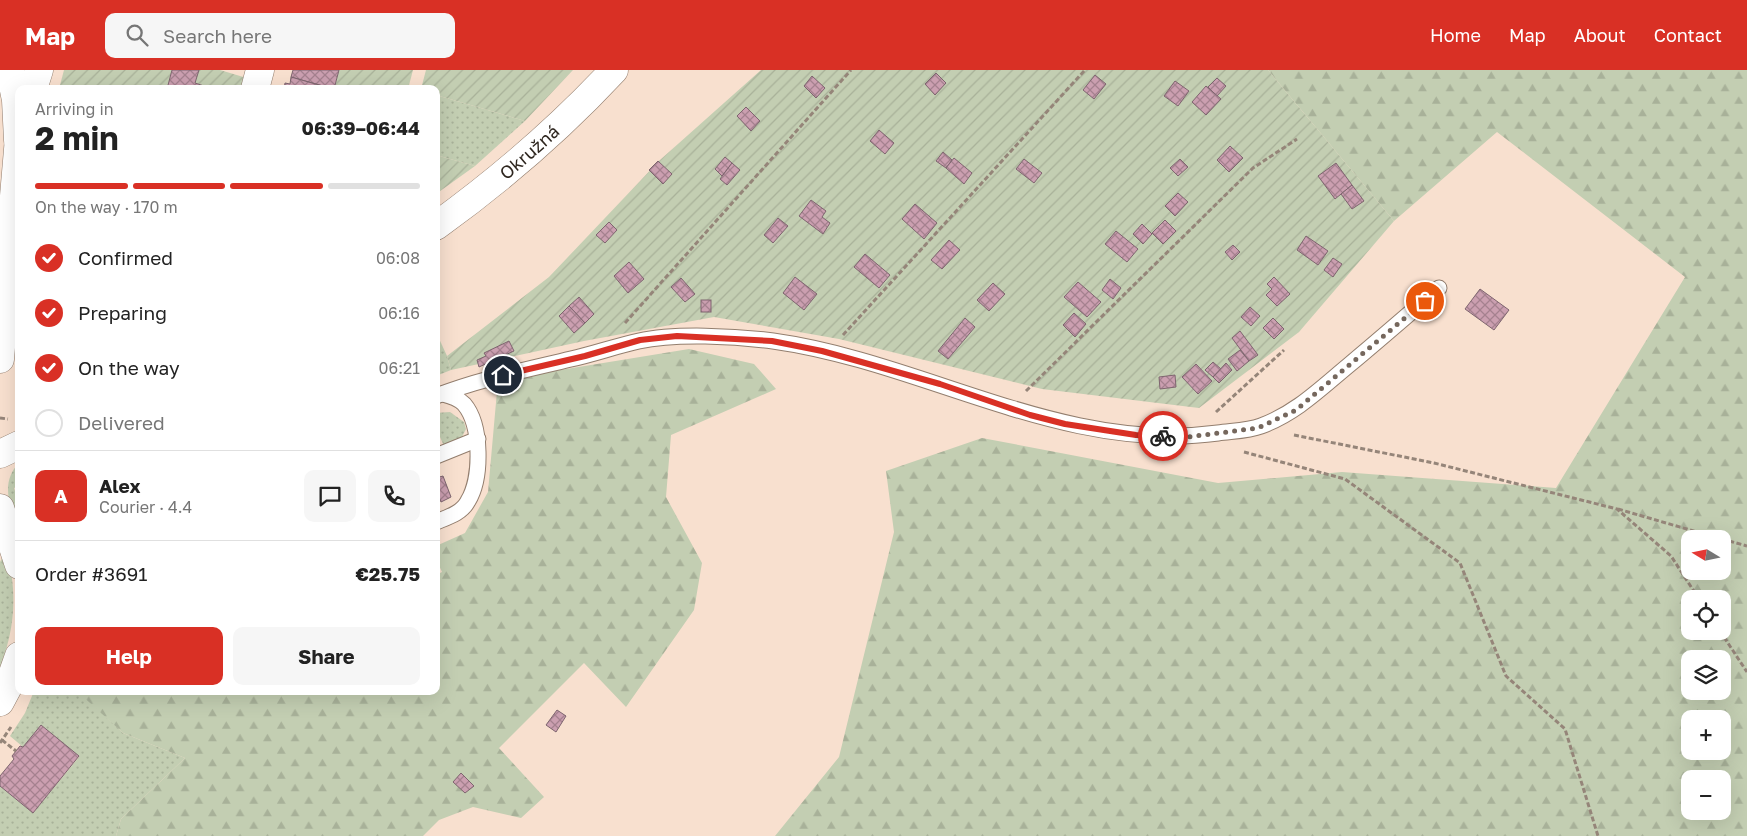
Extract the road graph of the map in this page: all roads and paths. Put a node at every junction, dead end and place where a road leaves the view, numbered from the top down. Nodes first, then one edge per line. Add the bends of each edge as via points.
1 (10, 70) edge
2 (39, 70) edge
3 (260, 70) edge
4 (614, 70) edge
5 (851, 70) edge
6 (1085, 70) edge
7 (34, 85) edge
8 (256, 85) edge
9 (15, 95) edge
10 (1297, 139) dead end
11 (15, 150) edge
12 (9, 171) edge
13 (440, 223) edge
14 (1439, 288) dead end
15 (2, 327) edge
16 (1284, 350) dead end
17 (604, 351) junction
18 (822, 351) junction
19 (0, 359) edge
20 (440, 395) edge
21 (1006, 406) junction
22 (1258, 428) junction
23 (1188, 437) junction
24 (478, 439) junction
25 (15, 447) edge
26 (1234, 450) dead end
27 (0, 454) edge
28 (440, 454) edge
29 (1617, 509) junction
30 (440, 521) edge
31 (9, 526) edge
32 (1690, 530) edge
33 (1731, 542) edge
34 (1747, 546) edge
35 (15, 549) edge
36 (1693, 590) edge
37 (1726, 640) edge
38 (15, 668) edge
39 (1747, 672) edge
40 (0, 702) edge
41 (2, 740) dead end
42 (16, 751) dead end
43 (1598, 836) edge

1 - 9 street
2 - 7 street
3 - 8 street
4 - 13 street, Okružná via 541,144
5 - 17 path via 666,274
6 - 18 path via 845,334
10 - 21 path via 1253,168 1032,387
11 - 12 street
12 - 15 street
14 - 22 lane via 1296,410
15 - 19 street
16 - 23 path
17 - 18 lane via 640,340 677,336 772,341
17 - 20 lane via 486,378
18 - 21 lane
20 - 24 lane via 456,397 465,405
21 - 23 lane via 1101,430
22 - 23 lane
22 - 29 path via 1434,463
24 - 28 lane
24 - 30 lane via 475,488 468,503 455,515
25 - 27 street
26 - 43 path via 1345,479 1460,563 1506,676 1565,729
29 - 32 path
29 - 36 path via 1671,556
31 - 35 street
33 - 34 path
37 - 39 path
38 - 40 street
41 - 42 path

